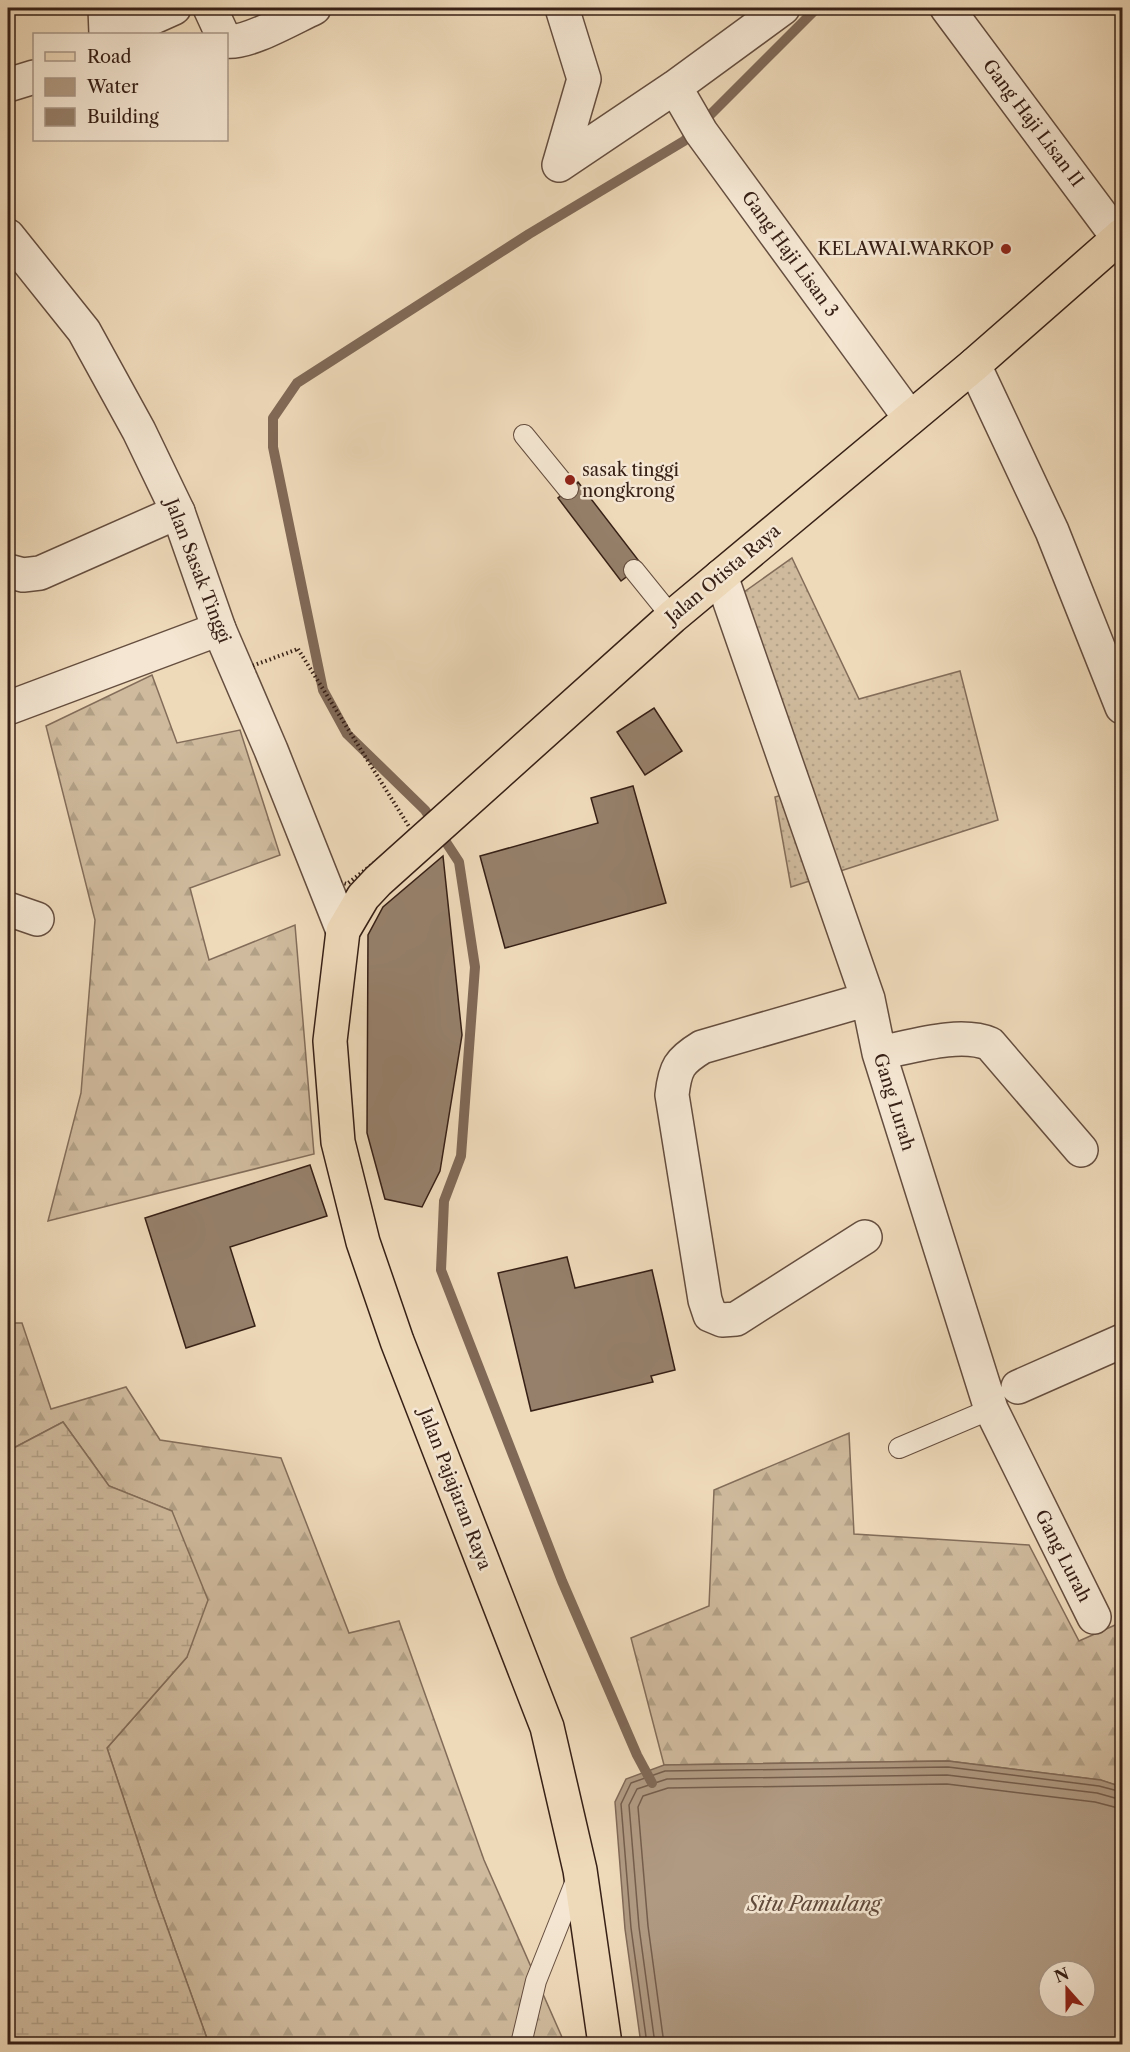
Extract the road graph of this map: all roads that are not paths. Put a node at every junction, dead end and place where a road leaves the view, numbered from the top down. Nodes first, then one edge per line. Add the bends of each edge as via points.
1 (105, 8) edge
2 (174, 8) edge
3 (210, 8) edge
4 (314, 8) edge
5 (562, 8) edge
6 (783, 8) edge
7 (947, 8) edge
8 (106, 33) edge
9 (118, 33) edge
10 (222, 33) edge
11 (228, 41) edge
12 (33, 77) edge
13 (8, 85) edge
14 (679, 94) junction
15 (8, 236) edge
16 (1122, 238) edge
17 (974, 365) junction
18 (910, 418) junction
19 (524, 435) dead end
20 (568, 489) dead end
21 (178, 512) junction
22 (634, 570) dead end
23 (8, 571) edge
24 (721, 576) junction
25 (672, 617) junction
26 (219, 629) junction
27 (1120, 693) edge
28 (8, 708) edge
29 (342, 931) junction
30 (868, 999) junction
31 (879, 1053) junction
32 (1081, 1150) dead end
33 (865, 1238) dead end
34 (1122, 1341) edge
35 (1018, 1387) dead end
36 (991, 1409) junction
37 (899, 1448) dead end
38 (1094, 1617) dead end
39 (580, 1869) junction
40 (520, 2044) edge
41 (604, 2044) edge

1 - 8 street
2 - 9 street
3 - 10 street
4 - 11 street via 253,35
5 - 14 street via 584,79 559,165
6 - 14 street
7 - 16 street, Gang Haji Lisan II
12 - 13 street
14 - 18 street, Gang Haji Lisan 3 via 701,132
15 - 21 street, Jalan Sasak Tinggi via 84,332
16 - 17 main road, Jalan Otista Raya
17 - 18 main road, Jalan Otista Raya
17 - 27 street via 1044,513
18 - 24 main road, Jalan Otista Raya
19 - 20 lane
21 - 23 street via 40,573 23,575
21 - 26 street, Jalan Sasak Tinggi
22 - 25 lane
24 - 25 main road, Jalan Otista Raya
24 - 30 street, Gang Lurah
25 - 29 main road, Jalan Otista Raya via 465,804 415,840 363,897
26 - 28 street
26 - 29 street, Jalan Sasak Tinggi
29 - 39 main road, Jalan Pajajaran Raya via 330,1041 338,1142 363,1242 401,1352 547,1727
30 - 31 street, Gang Lurah
30 - 33 street via 702,1047 685,1057 675,1072 672,1095 710,1315 722,1320 736,1319
31 - 32 street via 959,1039 977,1038 990,1044
31 - 36 street, Gang Lurah
34 - 35 street
36 - 37 lane
36 - 38 street, Gang Lurah
39 - 40 lane via 536,1981
39 - 41 main road, Jalan Pajajaran Raya

